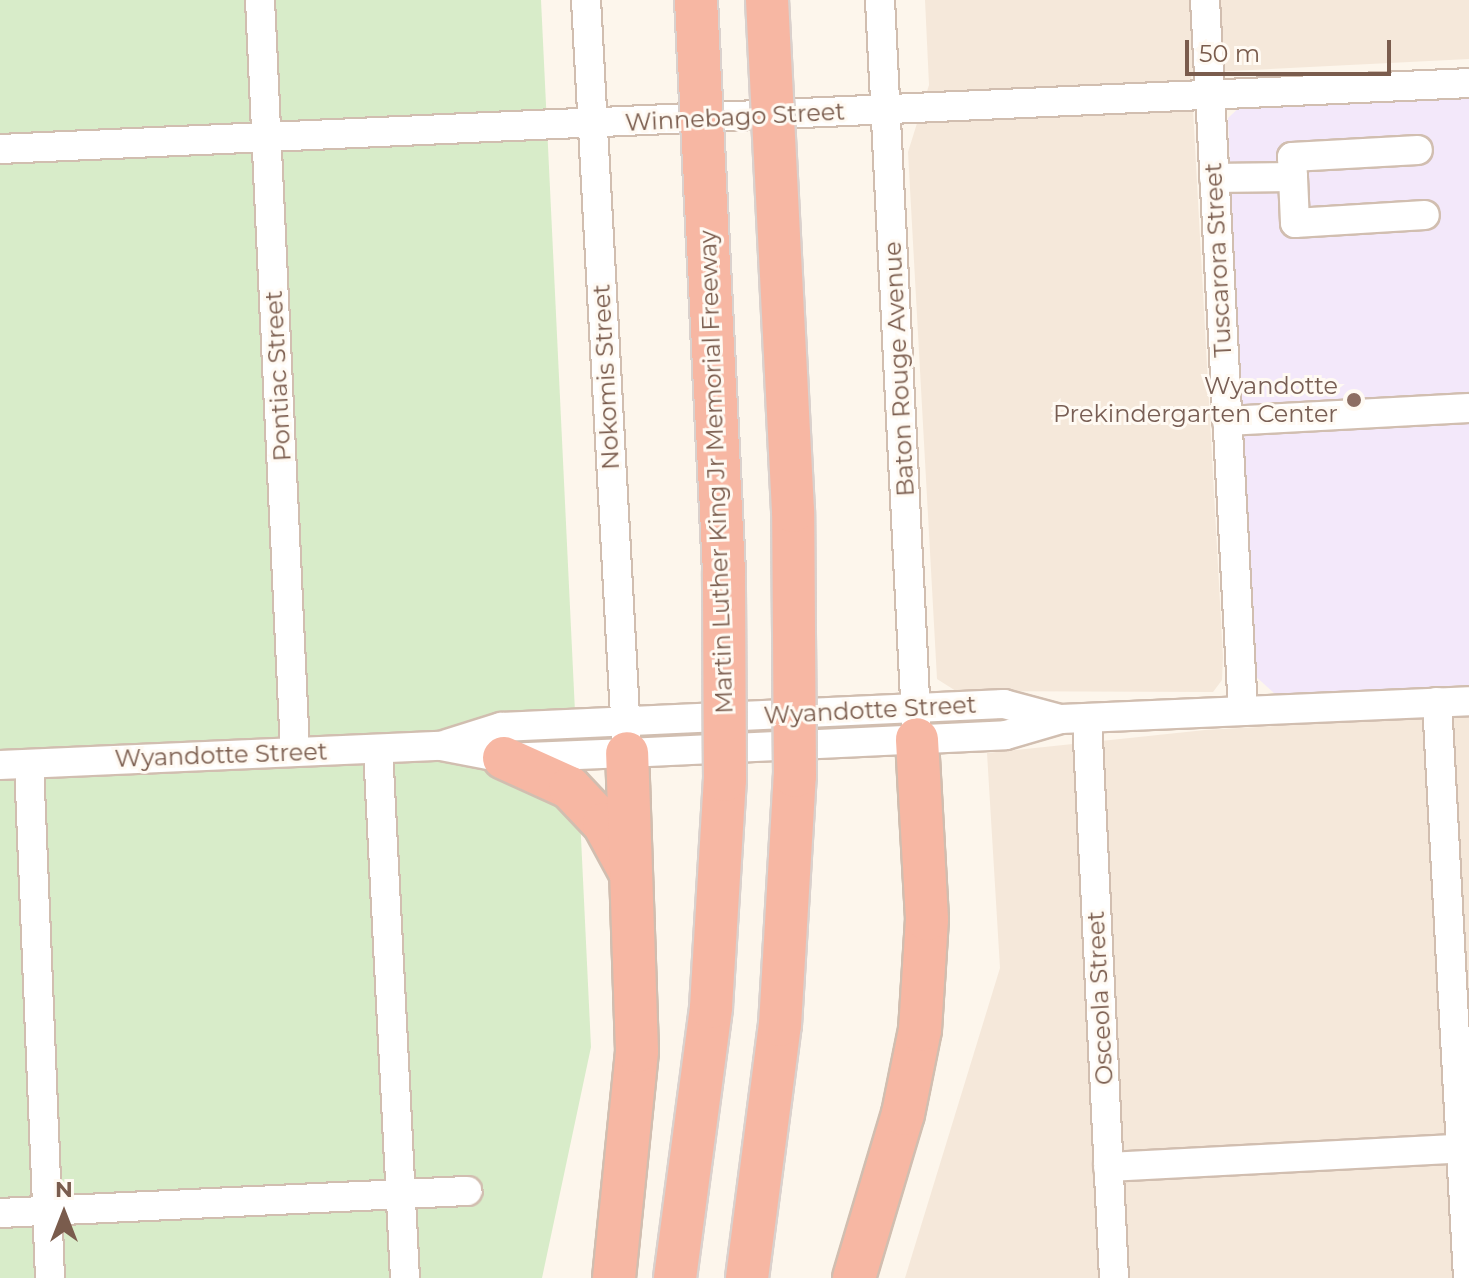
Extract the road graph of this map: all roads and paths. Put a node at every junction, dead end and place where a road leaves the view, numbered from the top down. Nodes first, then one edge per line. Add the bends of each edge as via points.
1 (260, 0) edge
2 (586, 0) edge
3 (696, 0) edge
4 (767, 0) edge
5 (880, 0) edge
6 (1205, 0) edge
7 (1469, 83) edge
8 (1209, 94) junction
9 (886, 110) junction
10 (592, 123) junction
11 (267, 137) junction
12 (0, 149) edge
13 (1418, 150) dead end
14 (1293, 177) junction
15 (1214, 178) junction
16 (1425, 215) dead end
17 (1469, 408) edge
18 (1227, 421) junction
19 (1469, 701) edge
20 (1437, 702) junction
21 (1243, 711) junction
22 (1074, 719) junction
23 (917, 723) junction
24 (626, 737) junction
25 (441, 746) junction
26 (378, 749) junction
27 (295, 751) junction
28 (504, 758) junction
29 (29, 764) junction
30 (0, 765) edge
31 (633, 878) junction
32 (1465, 1148) edge
33 (1108, 1167) junction
34 (467, 1191) dead end
35 (401, 1195) junction
36 (47, 1211) junction
37 (0, 1213) edge
38 (50, 1278) edge
39 (405, 1278) edge
40 (614, 1278) edge
41 (675, 1278) edge
42 (747, 1278) edge
43 (854, 1278) edge
44 (1114, 1278) edge
45 (1468, 1278) edge

1 - 11 street, Pontiac Street
2 - 10 street, Nokomis Street
3 - 41 highway, Martin Luther King Jr Memorial Freeway, bridge via 724,572 725,780 711,1007
4 - 42 highway, bridge via 793,511 795,776 777,1053
5 - 9 street, Baton Rouge Avenue
6 - 8 street, Tuscarora Street
7 - 8 street, Winnebago Street
8 - 9 street, Winnebago Street
8 - 15 street, Tuscarora Street
9 - 10 street, Winnebago Street
9 - 23 street, Baton Rouge Avenue
10 - 11 street, Winnebago Street
10 - 24 street, Nokomis Street
11 - 12 street, Winnebago Street
11 - 27 street, Pontiac Street
13 - 14 street via 1292,157
14 - 15 street
14 - 16 street via 1295,223
15 - 18 street, Tuscarora Street
17 - 18 street
18 - 21 street, Tuscarora Street
19 - 20 street, Wyandotte Street
20 - 21 street, Wyandotte Street
20 - 32 street
21 - 22 street, Wyandotte Street
22 - 23 street, Wyandotte Street via 1006,735
22 - 33 street, Osceola Street
23 - 24 street, Wyandotte Street
23 - 43 highway via 927,919 920,1030
24 - 25 street, Wyandotte Street via 501,727
24 - 28 street, Wyandotte Street
24 - 31 highway
25 - 26 street, Wyandotte Street
25 - 28 street, Wyandotte Street
26 - 27 street, Wyandotte Street
26 - 35 street
27 - 29 street, Wyandotte Street
28 - 31 highway via 552,776 589,806
29 - 30 street, Wyandotte Street
29 - 36 street
31 - 40 highway via 635,1124
32 - 33 street
32 - 45 street
33 - 44 street, Osceola Street
34 - 35 street
35 - 36 street
35 - 39 street
36 - 37 street
36 - 38 street

